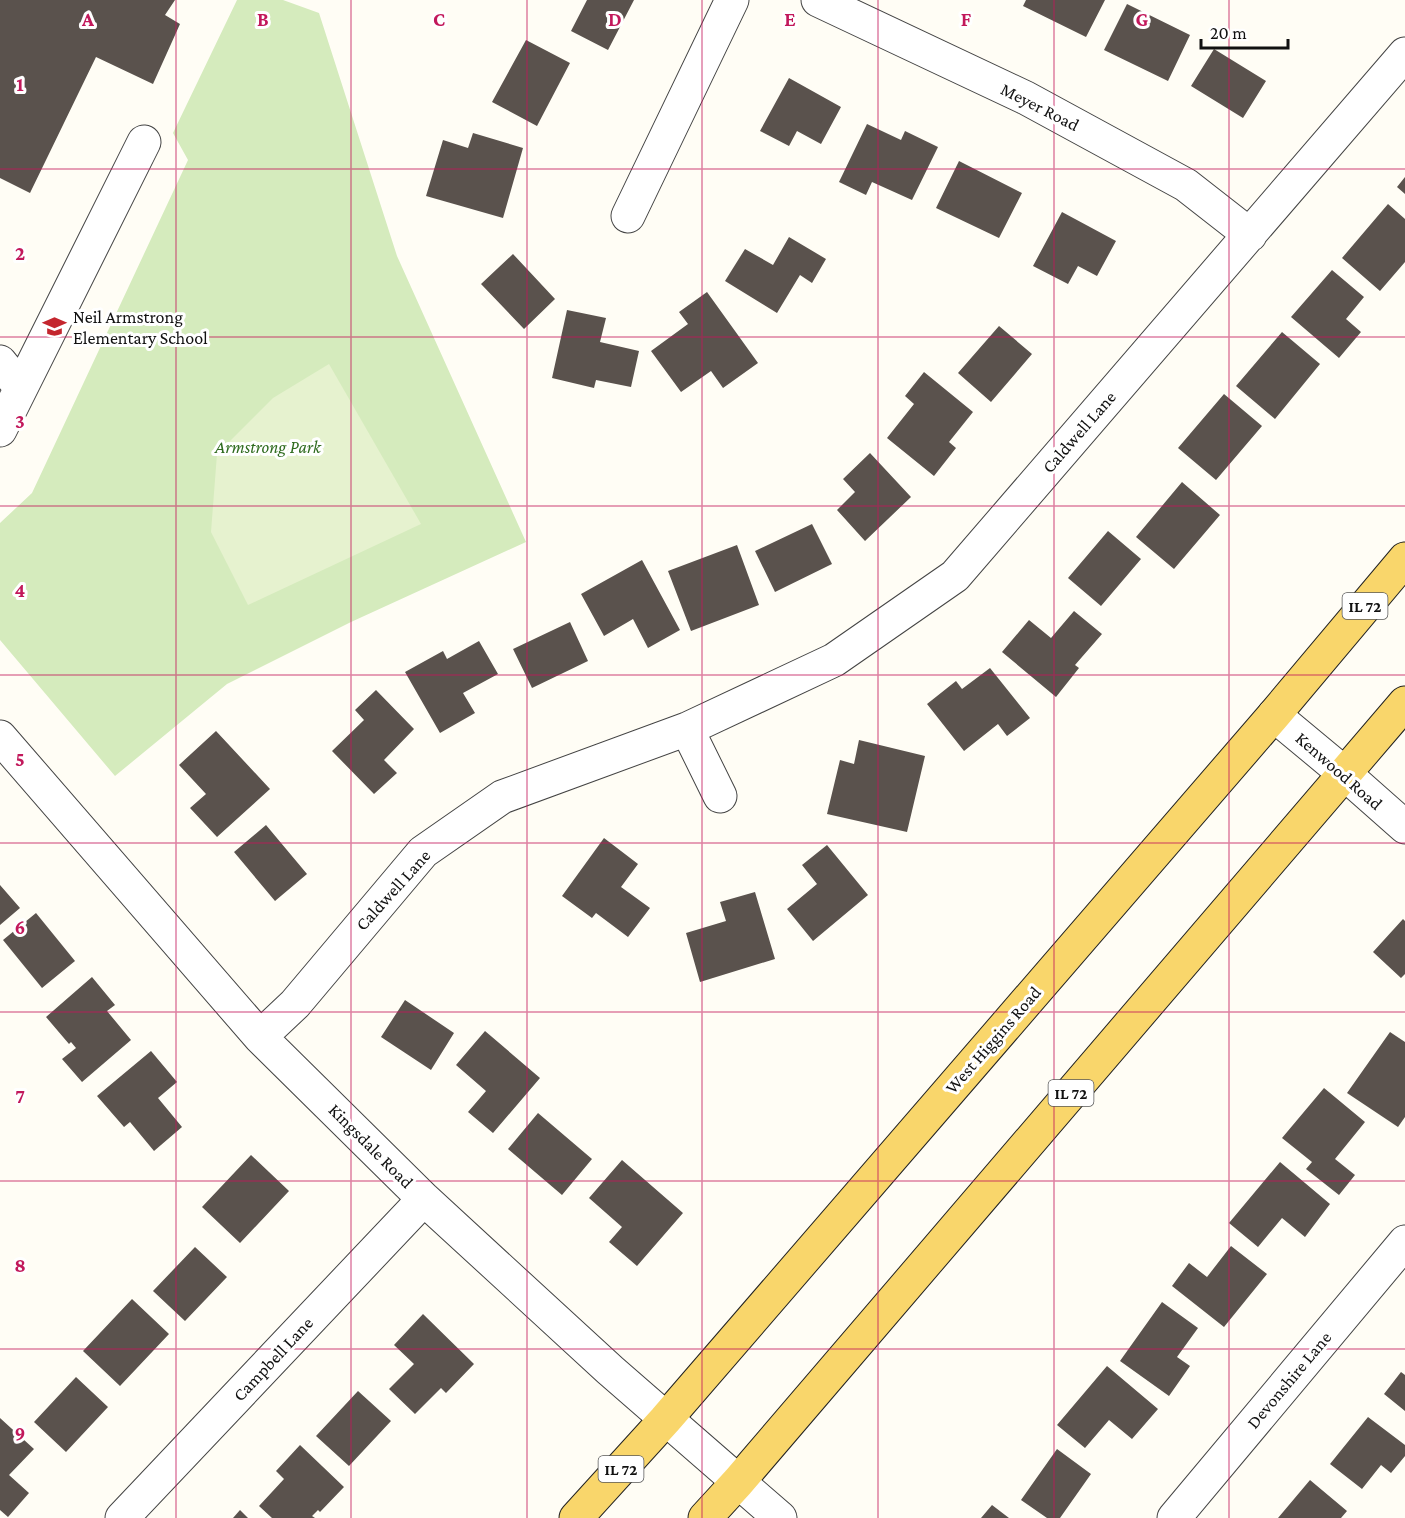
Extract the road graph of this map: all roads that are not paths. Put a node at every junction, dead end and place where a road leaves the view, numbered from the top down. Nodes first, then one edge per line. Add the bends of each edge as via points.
1 (732, 0) edge
2 (818, 0) edge
3 (1405, 54) edge
4 (144, 142) dead end
5 (628, 216) dead end
6 (1250, 235) junction
7 (0, 362) edge
8 (21, 388) junction
9 (0, 430) edge
10 (1405, 559) edge
11 (1405, 703) edge
12 (1274, 716) junction
13 (687, 729) junction
14 (0, 737) edge
15 (1345, 774) junction
16 (720, 796) dead end
17 (1405, 828) edge
18 (260, 1037) junction
19 (424, 1199) junction
20 (1405, 1242) edge
21 (665, 1420) junction
22 (738, 1482) junction
23 (122, 1518) edge
24 (576, 1518) edge
25 (705, 1518) edge
26 (780, 1518) edge
27 (1174, 1518) edge

1 - 5 street
2 - 6 street, Meyer Road via 1026,98 1156,168 1186,185
3 - 6 street, Caldwell Lane
4 - 8 street
6 - 13 street, Caldwell Lane via 955,576 834,660
7 - 8 street
8 - 9 street
10 - 12 main road, West Higgins Road / IL 72
11 - 15 main road, IL 72
12 - 15 street, Kenwood Road
12 - 21 main road, West Higgins Road / IL 72
13 - 16 street
13 - 18 street, Caldwell Lane via 502,797 423,852 295,1004
14 - 18 street, Kingsdale Road
15 - 17 street, Kenwood Road
15 - 22 main road, IL 72
18 - 19 street, Kingsdale Road
19 - 21 street, Kingsdale Road
19 - 23 street, Campbell Lane
20 - 27 street, Devonshire Lane
21 - 22 street, Kingsdale Road
21 - 24 main road, West Higgins Road / IL 72
22 - 25 main road, IL 72
22 - 26 street, Kingsdale Road

